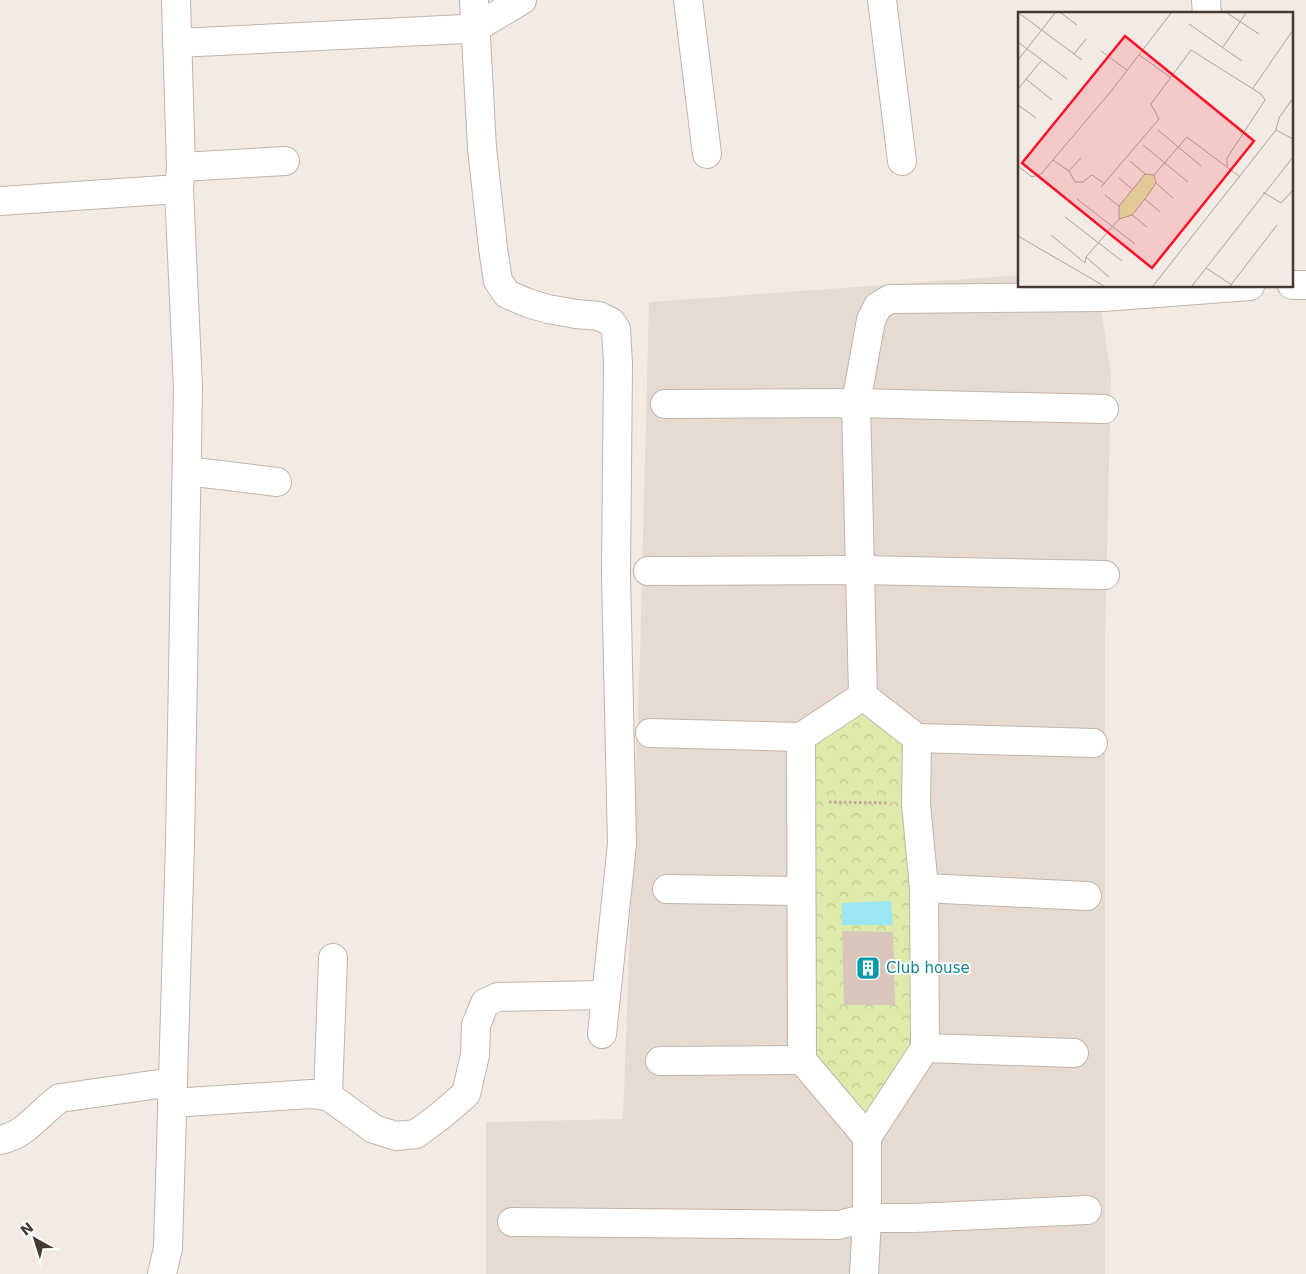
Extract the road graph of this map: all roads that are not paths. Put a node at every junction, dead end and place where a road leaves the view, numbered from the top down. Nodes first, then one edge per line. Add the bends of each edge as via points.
1 (176, 0) edge
2 (474, 0) edge
3 (522, 0) edge
4 (688, 0) edge
5 (882, 0) edge
6 (476, 28) junction
7 (177, 43) junction
8 (707, 154) dead end
9 (285, 161) dead end
10 (902, 162) dead end
11 (180, 178) junction
12 (0, 201) edge
13 (1223, 288) edge
14 (856, 403) junction
15 (665, 404) dead end
16 (1104, 409) dead end
17 (187, 471) junction
18 (277, 482) dead end
19 (860, 570) junction
20 (648, 571) dead end
21 (1105, 574) dead end
22 (863, 696) junction
23 (650, 733) dead end
24 (801, 738) junction
25 (917, 738) junction
26 (1093, 743) dead end
27 (924, 888) junction
28 (667, 889) dead end
29 (801, 891) junction
30 (1087, 896) dead end
31 (333, 958) dead end
32 (606, 995) junction
33 (602, 1034) dead end
34 (925, 1048) junction
35 (1074, 1053) dead end
36 (802, 1060) junction
37 (660, 1061) dead end
38 (173, 1092) junction
39 (328, 1096) junction
40 (867, 1137) junction
41 (0, 1140) edge
42 (1087, 1210) dead end
43 (867, 1218) junction
44 (512, 1222) dead end
45 (162, 1274) edge
46 (864, 1274) edge

1 - 7 street
2 - 6 street
3 - 6 street
4 - 8 street
5 - 10 street
6 - 7 street
6 - 32 street via 482,148 498,282 507,294 528,303 598,316 611,322 616,330 616,574 622,844
7 - 11 street
9 - 11 street
11 - 12 street
11 - 17 street via 188,388
13 - 14 street via 1103,297 890,299 878,306 871,320
14 - 15 street
14 - 16 street
14 - 19 street
17 - 18 street
17 - 38 street
19 - 20 street
19 - 21 street
19 - 22 street
22 - 24 street
22 - 25 street
23 - 24 street
24 - 29 street
25 - 26 street
25 - 27 street via 916,804
27 - 30 street
27 - 34 street
28 - 29 street
29 - 36 street
31 - 39 street
32 - 33 street
32 - 39 street via 498,997 485,1003 476,1025 466,1094 416,1134 396,1136 374,1129
34 - 35 street
34 - 40 street
36 - 37 street
36 - 40 street
38 - 39 street
38 - 41 street via 60,1098 11,1138
38 - 45 street via 168,1248
40 - 43 street
42 - 43 street
43 - 44 street via 838,1225
43 - 46 street

